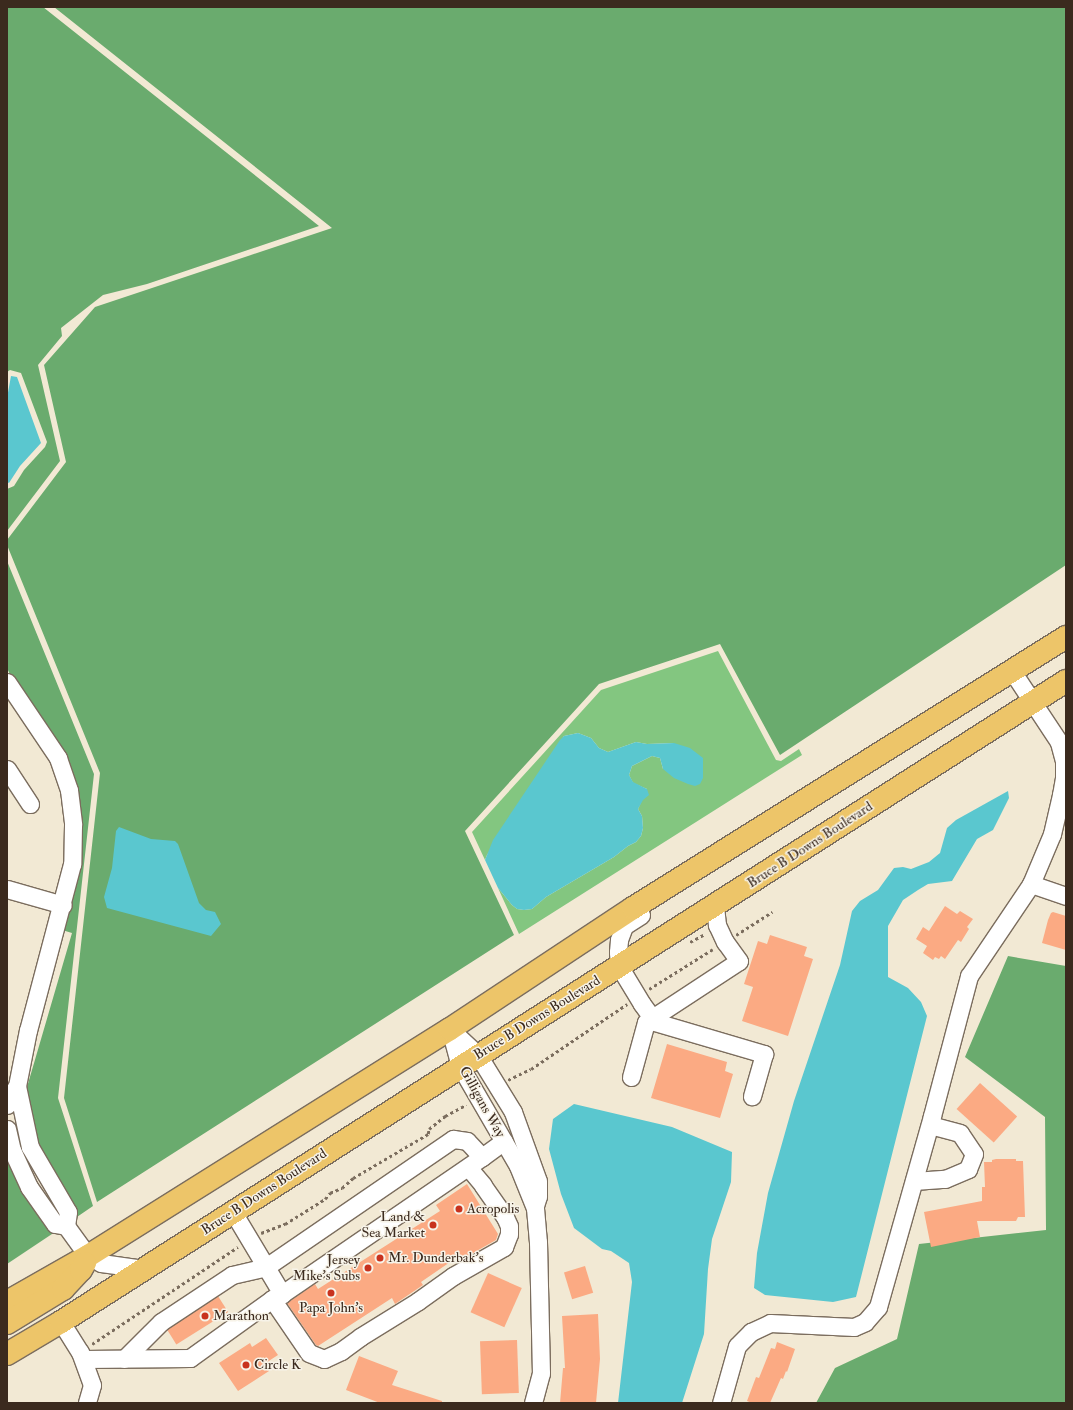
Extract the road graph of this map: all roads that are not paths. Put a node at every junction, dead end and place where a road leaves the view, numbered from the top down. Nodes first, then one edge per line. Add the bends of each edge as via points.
1 (1066, 636) edge
2 (1012, 671) junction
3 (1066, 681) edge
4 (7, 682) edge
5 (1033, 702) junction
6 (7, 769) edge
7 (30, 804) dead end
8 (784, 814) junction
9 (1059, 838) edge
10 (1031, 884) junction
11 (7, 889) edge
12 (1066, 896) edge
13 (62, 905) junction
14 (715, 906) junction
15 (619, 966) junction
16 (652, 1018) junction
17 (450, 1029) junction
18 (14, 1059) edge
19 (470, 1060) junction
20 (631, 1077) dead end
21 (17, 1086) junction
22 (752, 1096) dead end
23 (7, 1105) edge
24 (930, 1125) junction
25 (7, 1129) edge
26 (504, 1141) junction
27 (475, 1162) junction
28 (914, 1181) junction
29 (535, 1208) junction
30 (233, 1212) junction
31 (66, 1226) junction
32 (88, 1256) junction
33 (266, 1267) junction
34 (144, 1269) junction
35 (277, 1297) junction
36 (7, 1302) edge
37 (61, 1322) junction
38 (7, 1323) edge
39 (7, 1354) edge
40 (82, 1356) junction
41 (124, 1359) junction
42 (87, 1403) edge
43 (533, 1403) edge
44 (721, 1403) edge

1 - 2 main road
2 - 5 street
2 - 8 main road
3 - 5 main road, Bruce B Downs Boulevard
4 - 13 street via 58,758 69,790 73,824 72,864
5 - 9 street via 1059,742 1064,761
5 - 14 main road, Bruce B Downs Boulevard
6 - 7 street
8 - 15 street via 778,829 624,926 619,940
8 - 17 main road via 640,904
9 - 10 street
10 - 12 street
10 - 24 street via 969,976
11 - 13 street
13 - 18 street
14 - 15 main road, Bruce B Downs Boulevard
14 - 16 street via 718,925 725,942 739,961
15 - 16 street
15 - 19 main road, Bruce B Downs Boulevard
16 - 20 street via 646,1022
16 - 22 street via 655,1022 764,1054
17 - 19 street, Gilligans Way
17 - 32 main road
18 - 21 street
19 - 26 street, Gilligans Way via 479,1098
19 - 29 street, Gilligans Way via 497,1085 513,1112 538,1181
19 - 30 main road, Bruce B Downs Boulevard
21 - 23 street via 8,1098
21 - 31 street via 30,1147 68,1212
24 - 28 street
24 - 28 street via 960,1134 974,1154 968,1169 945,1179
25 - 31 street via 12,1150 29,1187 55,1224
26 - 27 street
26 - 29 street, Gilligans Way via 518,1166
27 - 33 street via 467,1141 453,1139
27 - 35 street
27 - 35 street via 483,1185 509,1226 504,1247 453,1276 341,1351 324,1358 309,1353
28 - 44 street via 878,1307 865,1322 854,1327 770,1323 751,1332 737,1346
29 - 43 street, Gilligans Way via 541,1372
30 - 33 street
30 - 34 main road, Bruce B Downs Boulevard
31 - 32 street
32 - 34 street via 101,1263
32 - 36 main road
32 - 38 main road via 81,1270 63,1289
33 - 35 street
33 - 41 street via 232,1275 161,1322
34 - 37 main road, Bruce B Downs Boulevard
35 - 41 street via 190,1358
37 - 39 main road, Bruce B Downs Boulevard
37 - 40 street
40 - 41 street
40 - 42 street via 92,1385

